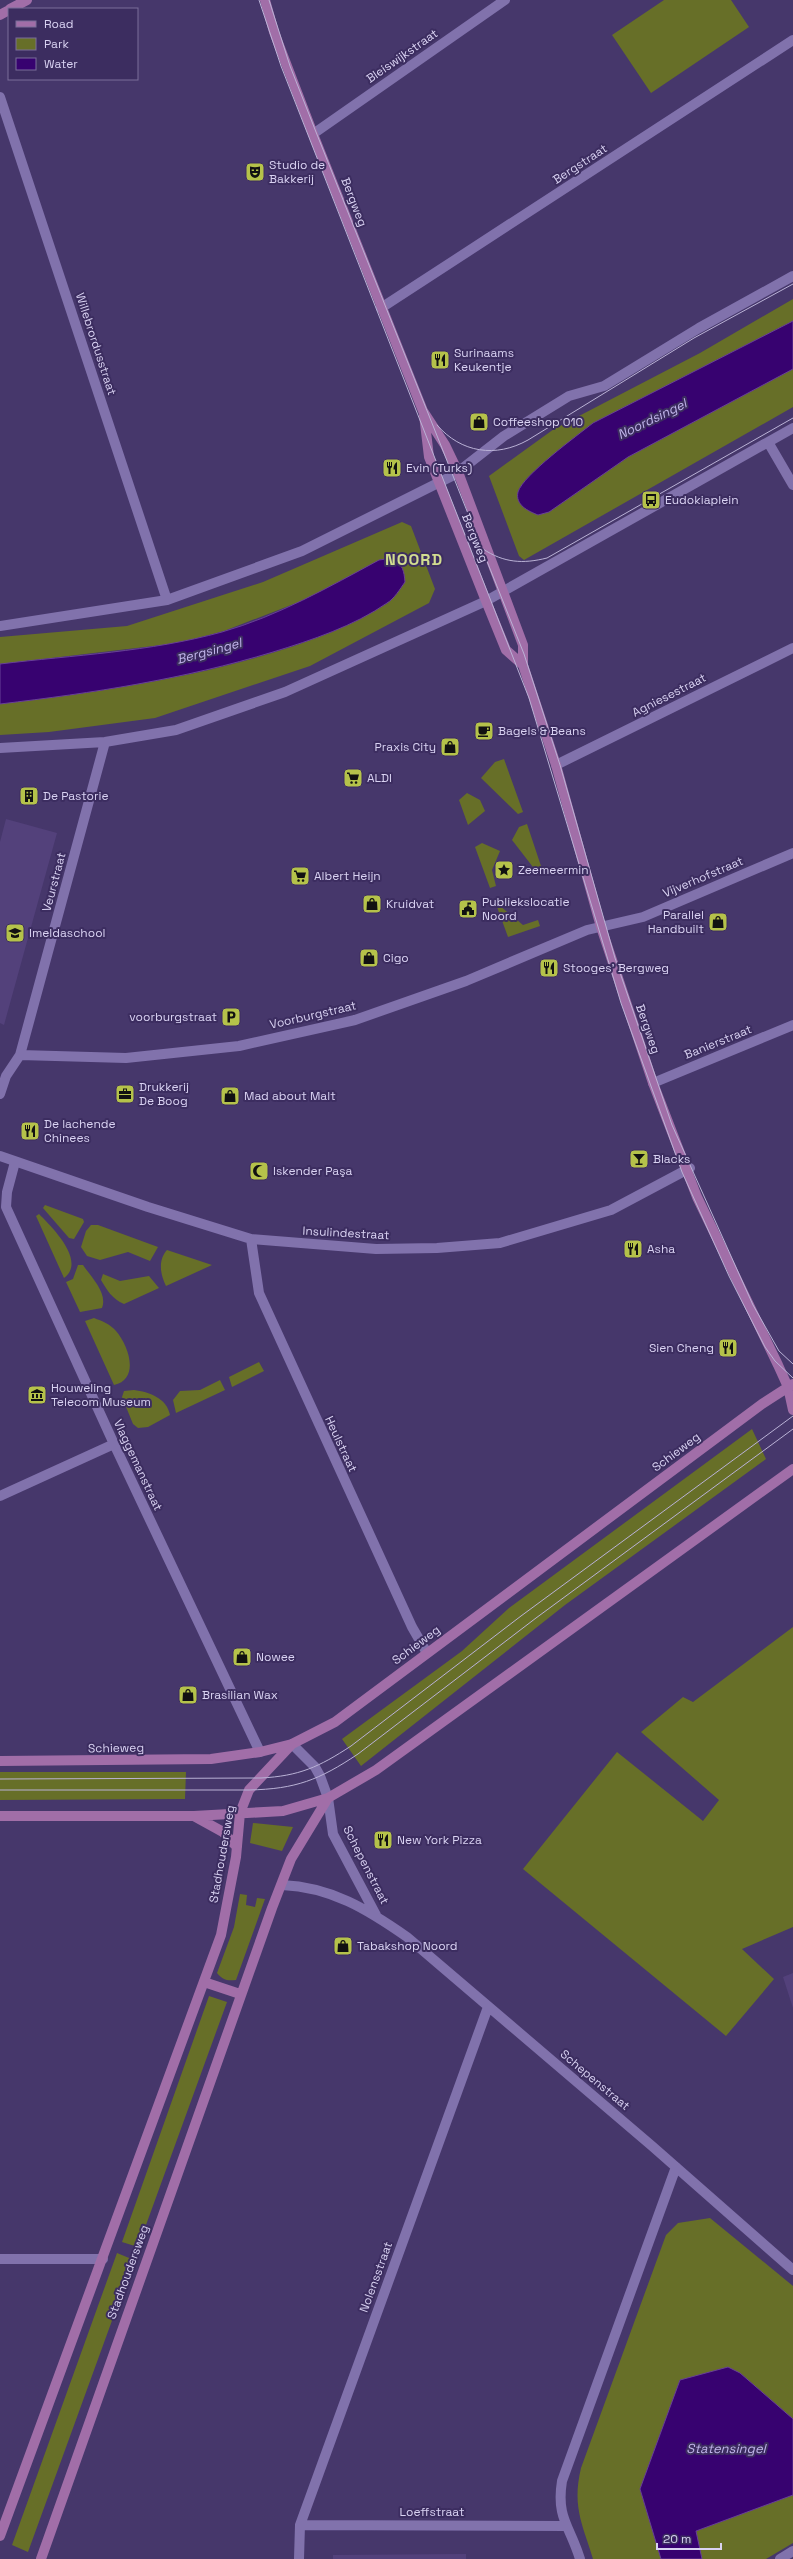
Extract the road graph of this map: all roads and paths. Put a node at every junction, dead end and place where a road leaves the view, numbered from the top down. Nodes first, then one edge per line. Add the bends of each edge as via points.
1 (27, 0) edge
2 (265, 0) edge
3 (505, 0) edge
4 (12, 8) edge
5 (793, 40) edge
6 (0, 97) edge
7 (313, 134) junction
8 (793, 276) edge
9 (381, 308) junction
10 (423, 411) junction
11 (793, 428) edge
12 (768, 442) junction
13 (458, 472) junction
14 (439, 483) junction
15 (793, 485) edge
16 (504, 590) junction
17 (167, 600) junction
18 (486, 601) junction
19 (0, 626) edge
20 (793, 648) edge
21 (523, 665) junction
22 (105, 742) junction
23 (0, 748) edge
24 (556, 765) junction
25 (793, 853) edge
26 (600, 927) junction
27 (793, 1026) edge
28 (20, 1055) junction
29 (653, 1083) junction
30 (0, 1094) edge
31 (0, 1156) edge
32 (15, 1162) junction
33 (688, 1169) junction
34 (251, 1239) junction
35 (791, 1388) edge
36 (793, 1410) edge
37 (114, 1444) junction
38 (793, 1469) edge
39 (0, 1496) edge
40 (427, 1652) junction
41 (292, 1744) junction
42 (260, 1752) junction
43 (0, 1761) edge
44 (328, 1798) junction
45 (240, 1813) junction
46 (0, 1816) edge
47 (194, 1816) junction
48 (237, 1847) junction
49 (282, 1885) junction
50 (376, 1915) junction
51 (204, 1982) junction
52 (240, 1994) junction
53 (488, 2007) junction
54 (676, 2167) junction
55 (0, 2259) edge
56 (103, 2259) junction
57 (793, 2270) edge
58 (300, 2525) junction
59 (565, 2526) junction
60 (0, 2536) edge
61 (793, 2551) edge
62 (41, 2559) edge
63 (300, 2559) edge
64 (580, 2559) edge
65 (780, 2559) edge

1 - 4 main road
2 - 7 main road, Bergweg via 274,32
3 - 7 street, Bleiswijkstraat
5 - 9 street, Bergstraat
6 - 17 street, Willebrordusstraat
7 - 9 main road, Bergweg
8 - 13 street via 699,328 604,386 569,396 504,436
9 - 10 main road, Bergweg
10 - 13 main road, Bergweg via 445,445
10 - 14 main road, Bergweg via 429,457
11 - 12 street
12 - 15 street
12 - 16 street
13 - 14 street
13 - 16 main road, Bergweg
14 - 17 street via 302,551
14 - 18 main road, Bergweg
16 - 18 street
16 - 21 main road, Bergweg via 524,645
17 - 19 street
18 - 21 main road, Bergweg via 506,650
18 - 22 street via 272,697 176,730
20 - 24 street, Agniesestraat
21 - 24 main road, Bergweg
22 - 23 street
22 - 28 street, Veurstraat
24 - 26 main road, Bergweg
25 - 26 street, Vijverhofstraat via 643,917
26 - 28 street, Voorburgstraat via 587,930 466,981 355,1020 246,1044 126,1058
26 - 29 main road, Bergweg
27 - 29 street, Banierstraat
28 - 30 street, Veurstraat via 6,1076
29 - 33 main road, Bergweg
31 - 32 street, Insulindestraat
32 - 34 street, Insulindestraat
32 - 37 street, Vlaggemanstraat via 6,1207
33 - 34 street, Insulindestraat via 611,1210 500,1243 376,1249
33 - 35 main road, Bergweg
34 - 40 street, Heulstraat via 259,1293 412,1627
35 - 36 main road, Bergweg
35 - 40 main road, Schieweg
37 - 39 street
37 - 42 street, Vlaggemanstraat
38 - 44 main road via 376,1770
40 - 41 main road, Schieweg via 335,1722
41 - 42 main road, Schieweg
41 - 44 street, Schepenstraat via 315,1766
41 - 45 main road, Stadhoudersweg via 249,1790
42 - 43 main road, Schieweg via 211,1759
44 - 45 main road via 283,1811
44 - 49 main road, Stadhoudersweg via 291,1859
44 - 50 street, Schepenstraat via 333,1834
45 - 47 main road
45 - 48 main road, Stadhoudersweg
46 - 47 main road
47 - 48 main road via 223,1832
48 - 51 main road, Stadhoudersweg via 221,1935
49 - 50 street, Schepenstraat via 319,1889
49 - 52 main road, Stadhoudersweg
50 - 53 street, Schepenstraat via 406,1937
51 - 52 main road
51 - 56 main road, Stadhoudersweg
52 - 62 main road, Stadhoudersweg
53 - 54 street, Schepenstraat
53 - 58 street, Nolensstraat
54 - 57 street, Schepenstraat
54 - 59 street via 562,2481 559,2501
55 - 56 street
56 - 60 main road, Stadhoudersweg
58 - 59 street, Loeffstraat
58 - 63 street, Nolensstraat
59 - 64 street via 573,2536
61 - 65 street

